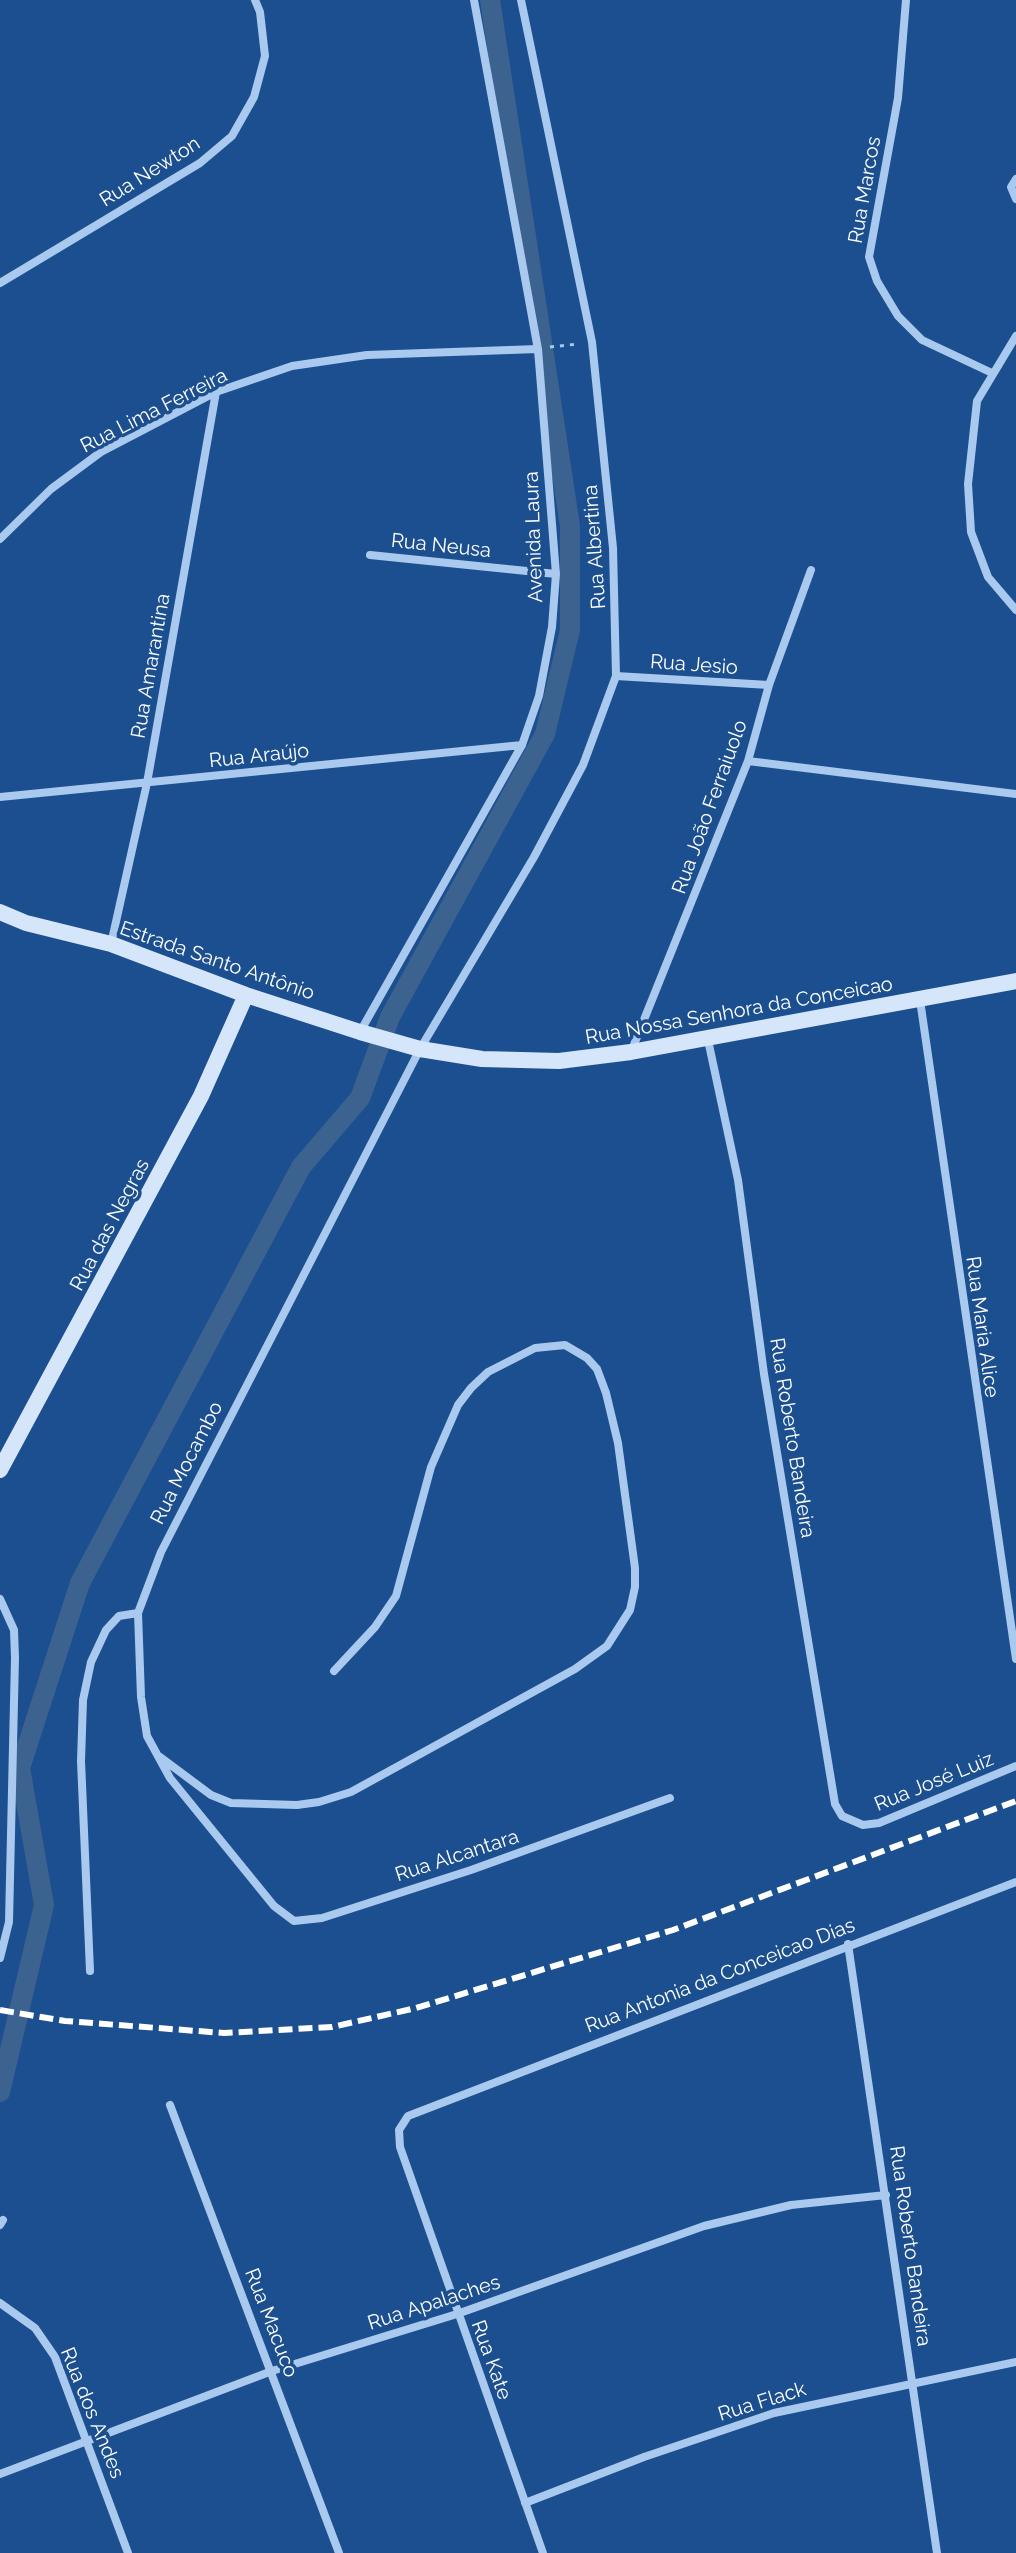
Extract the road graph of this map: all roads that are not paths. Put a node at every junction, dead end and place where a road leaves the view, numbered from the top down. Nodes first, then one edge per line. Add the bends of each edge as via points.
1 (255, 0) edge
2 (474, 0) edge
3 (521, 0) edge
4 (906, 0) edge
5 (1016, 179) edge
6 (1016, 199) edge
7 (0, 283) edge
8 (1016, 336) edge
9 (538, 349) junction
10 (992, 373) junction
11 (216, 392) junction
12 (0, 539) edge
13 (370, 555) dead end
14 (811, 570) dead end
15 (556, 574) junction
16 (1016, 610) edge
17 (616, 676) junction
18 (769, 685) junction
19 (522, 745) junction
20 (748, 761) junction
21 (147, 783) junction
22 (1016, 794) edge
23 (0, 797) edge
24 (0, 912) edge
25 (111, 944) junction
26 (1016, 981) edge
27 (246, 995) junction
28 (920, 1000) junction
29 (360, 1032) junction
30 (708, 1040) junction
31 (413, 1047) junction
32 (631, 1052) junction
33 (0, 1470) edge
34 (0, 1599) edge
35 (138, 1613) junction
36 (1016, 1659) edge
37 (334, 1671) dead end
38 (154, 1751) junction
39 (1016, 1766) edge
40 (670, 1798) dead end
41 (863, 1825) joint
42 (1016, 1882) edge
43 (262, 1891) joint
44 (848, 1944) junction
45 (0, 1958) edge
46 (90, 1971) dead end
47 (436, 2102) joint
48 (170, 2105) dead end
49 (886, 2195) junction
50 (0, 2303) edge
51 (457, 2314) junction
52 (1016, 2362) edge
53 (272, 2371) junction
54 (914, 2384) junction
55 (88, 2440) junction
56 (0, 2474) edge
57 (525, 2503) junction
58 (128, 2553) edge
59 (339, 2553) edge
60 (543, 2553) edge
61 (937, 2553) edge

1 - 7 street, Rua Newton via 265,56 254,97 232,136 200,163
2 - 9 street, Avenida Laura
3 - 17 street, Rua Albertina via 592,342 613,548
4 - 10 street, Rua Marcos via 898,98 869,257 898,316 922,340
5 - 6 street via 1011,187
8 - 10 street
9 - 11 street, Rua Lima Ferreira via 367,355 292,366
9 - 15 street, Avenida Laura
10 - 16 street via 977,401 971,436 971,532 988,577
11 - 12 street, Rua Lima Ferreira via 101,452 51,489
11 - 21 street, Rua Amarantina
13 - 15 street, Rua Neusa
14 - 18 street, Rua João Ferraiuolo
15 - 19 street, Avenida Laura via 539,696
17 - 18 street, Rua Jesio
17 - 31 street, Rua Albertina via 583,765 534,857
18 - 20 street, Rua João Ferraiuolo
19 - 21 street, Rua Araújo
19 - 29 street, Avenida Laura
20 - 22 street
20 - 32 street, Rua João Ferraiuolo
21 - 23 street, Rua Araújo
21 - 25 street, Rua Amarantina
24 - 25 main road, Estrada Santo Antônio
25 - 27 main road, Estrada Santo Antônio
26 - 28 main road, Rua Nossa Senhora da Conceicao
27 - 29 main road, Estrada Santo Antônio
27 - 33 main road, Rua das Negras via 201,1096
28 - 30 main road, Rua Nossa Senhora da Conceicao
28 - 36 street, Rua Maria Alice
29 - 31 main road, Estrada Santo Antônio
30 - 32 main road, Rua Nossa Senhora da Conceicao
30 - 41 street, Rua Roberto Bandeira via 738,1180 827,1775 842,1816
31 - 32 main road, Rua Nossa Senhora da Conceicao via 482,1059 559,1061
31 - 35 street, Rua Mocambo via 177,1518
34 - 45 street via 15,1646 9,1922
35 - 38 street, Rua Mocambo via 143,1719
35 - 46 street via 119,1616 106,1630 91,1662 83,1700
37 - 38 street via 396,1596 431,1467 471,1388 488,1372 535,1348 565,1345 587,1358 597,1369 616,1431 635,1568 630,1610 607,1646 575,1669 351,1792 319,1802 231,1803 203,1789
38 - 43 street, Rua Mocambo via 183,1797
39 - 41 street, Rua José Luiz via 892,1820
40 - 43 street, Rua Alcantara via 322,1918 302,1922 284,1916
42 - 44 street, Rua Antonia da Conceicao Dias
44 - 47 street, Rua Antonia da Conceicao Dias
44 - 49 street, Rua Roberto Bandeira
47 - 51 street, Rua Kate via 408,2116 399,2130 400,2147
48 - 53 street, Rua Macuco
49 - 51 street, Rua Apalaches via 791,2205 704,2226
49 - 54 street, Rua Roberto Bandeira
50 - 55 street, Rua dos Andes via 35,2328 55,2357
51 - 53 street, Rua Apalaches
51 - 57 street, Rua Kate
52 - 54 street, Rua Flack
53 - 55 street, Rua Apalaches
53 - 59 street, Rua Macuco
54 - 57 street, Rua Flack via 774,2413
54 - 61 street, Rua Roberto Bandeira
55 - 56 street, Rua Apalaches
55 - 58 street, Rua dos Andes
57 - 60 street, Rua Kate

